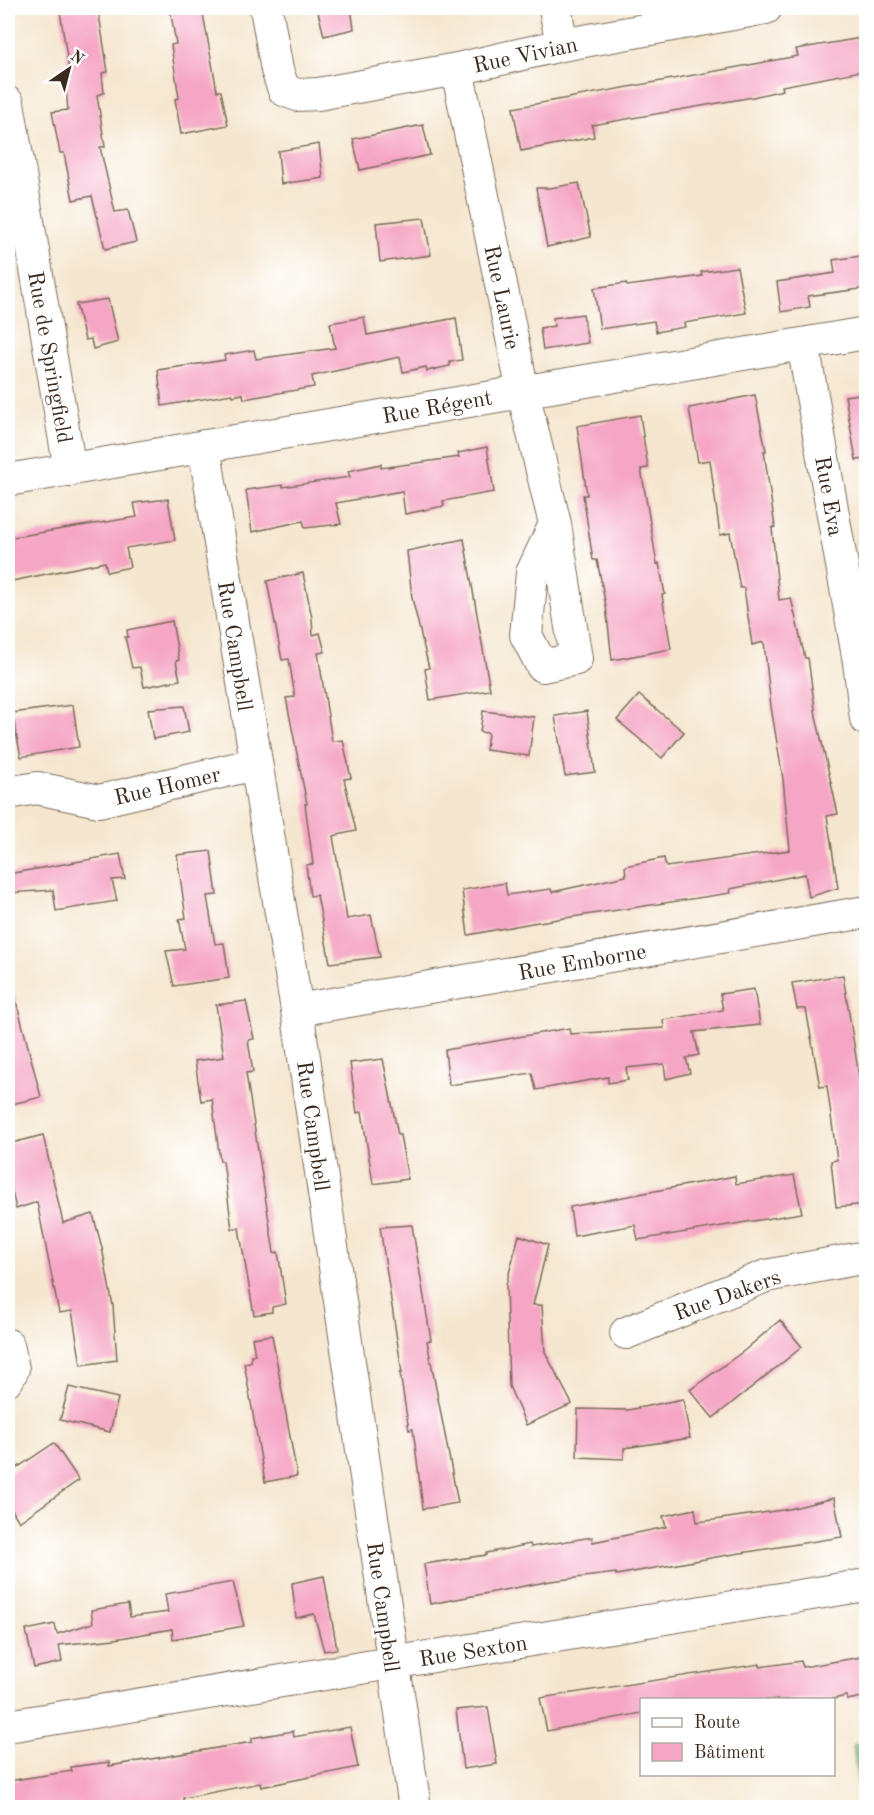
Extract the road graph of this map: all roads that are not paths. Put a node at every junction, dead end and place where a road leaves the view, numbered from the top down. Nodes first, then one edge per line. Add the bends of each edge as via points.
1 (266, 8) edge
2 (555, 8) edge
3 (766, 8) edge
4 (562, 45) junction
5 (457, 69) junction
6 (8, 103) edge
7 (867, 333) edge
8 (803, 344) junction
9 (523, 392) junction
10 (204, 446) junction
11 (70, 470) junction
12 (8, 480) edge
13 (555, 524) dead end
14 (863, 661) edge
15 (867, 718) edge
16 (255, 764) junction
17 (8, 792) edge
18 (867, 912) edge
19 (297, 1010) junction
20 (867, 1257) edge
21 (626, 1333) dead end
22 (8, 1345) edge
23 (8, 1379) edge
24 (867, 1585) edge
25 (392, 1663) junction
26 (8, 1726) edge
27 (415, 1808) edge

1 - 5 street, Rue Vivian via 284,90 297,95
2 - 4 street
3 - 4 street, Rue Vivian
4 - 5 street, Rue Vivian
5 - 9 street, Rue Laurie
6 - 11 street, Rue de Springfield
7 - 8 street, Rue Régent
8 - 9 street, Rue Régent
8 - 14 street, Rue Eva
9 - 10 street, Rue Régent
9 - 13 street, Rue Laurie
10 - 11 street, Rue Régent
10 - 16 street, Rue Campbell
11 - 12 street, Rue Régent
14 - 15 street, Rue Eva
16 - 17 street, Rue Homer via 99,801 37,788
16 - 19 street, Rue Campbell
18 - 19 street, Rue Emborne
19 - 25 street, Rue Campbell
20 - 21 street, Rue Dakers via 766,1276
22 - 23 street via 13,1369
24 - 25 street, Rue Sexton
25 - 26 street, Rue Sexton
25 - 27 street, Rue Campbell

